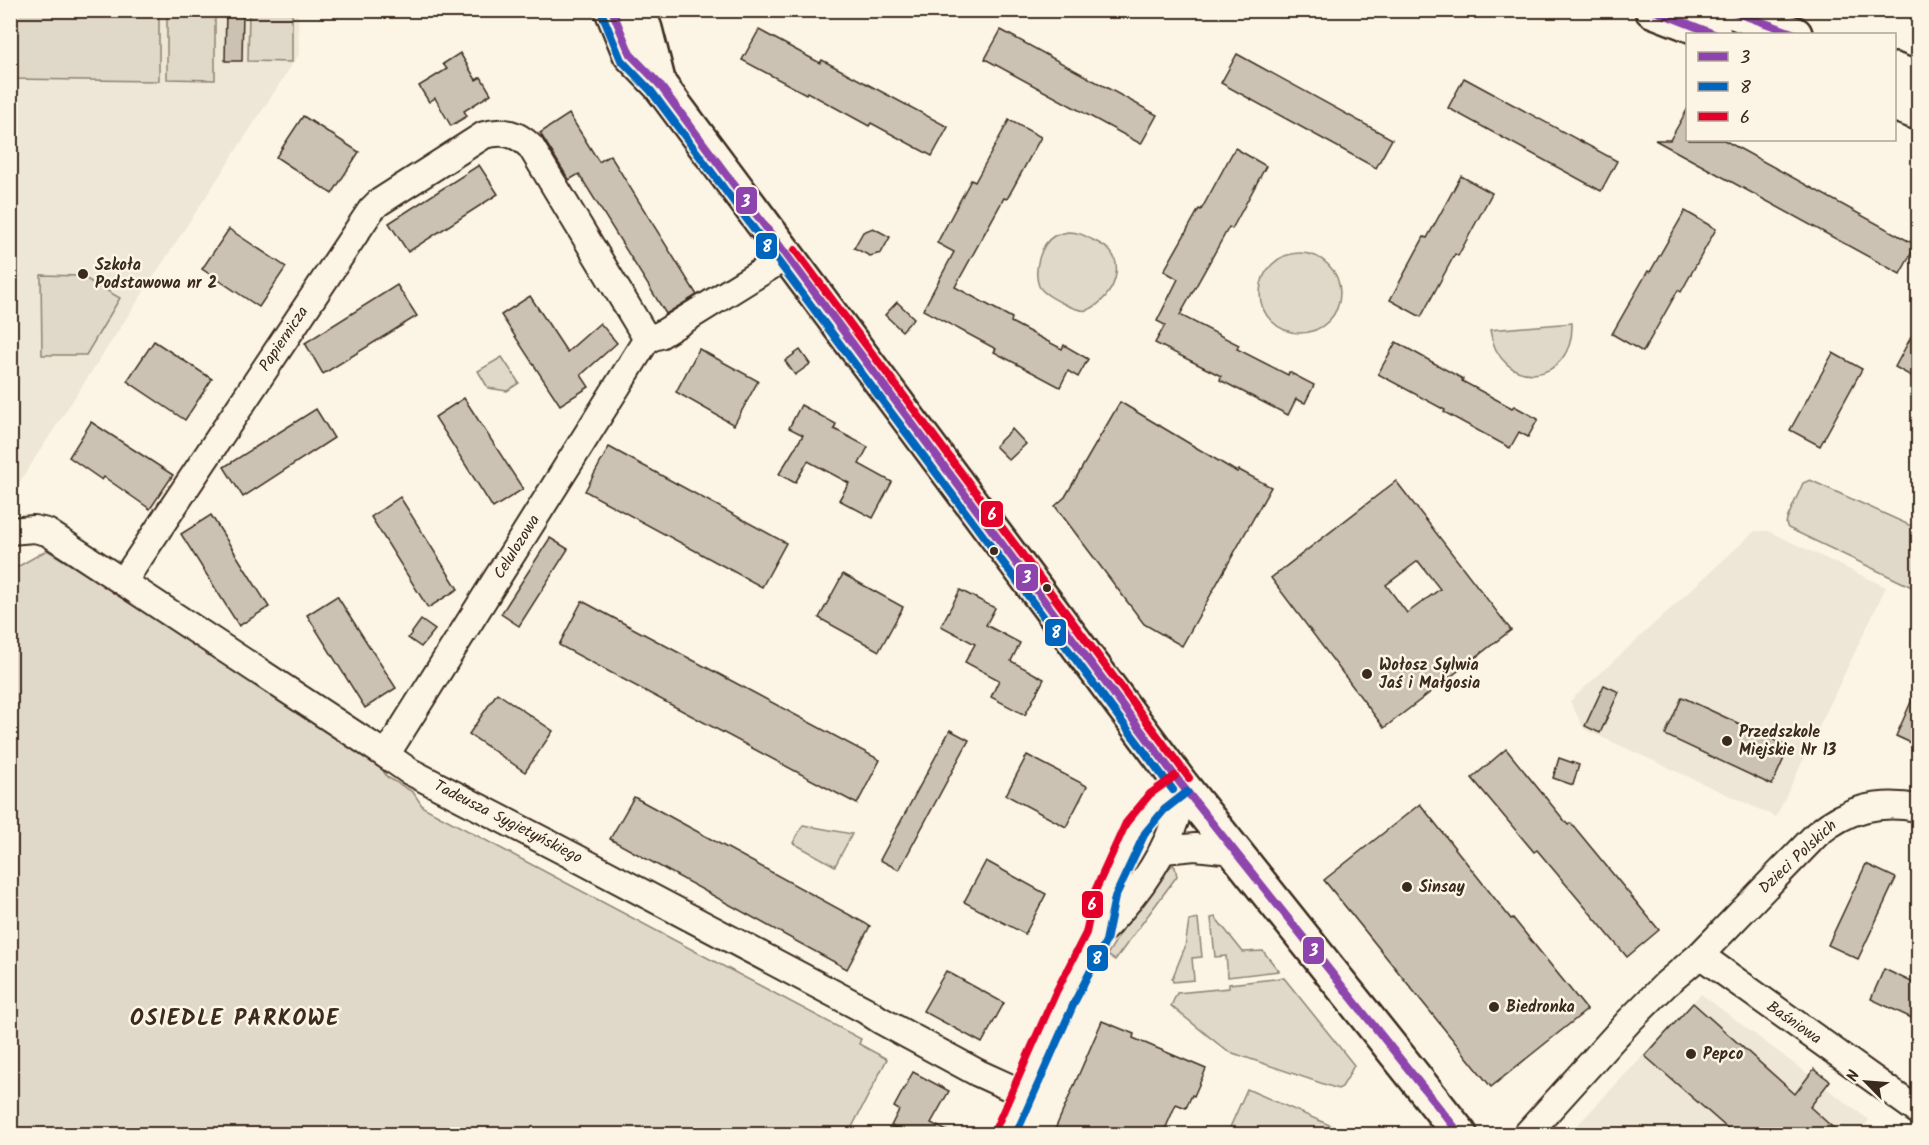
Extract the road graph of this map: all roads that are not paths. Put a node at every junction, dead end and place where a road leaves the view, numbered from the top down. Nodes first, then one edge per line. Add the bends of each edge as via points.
1 (612, 10) edge
2 (638, 10) edge
3 (1652, 10) edge
4 (1728, 10) edge
5 (1711, 33) edge
6 (1792, 33) edge
7 (1896, 71) edge
8 (1918, 79) edge
9 (659, 84) junction
10 (1896, 105) edge
11 (1918, 113) edge
12 (787, 256) junction
13 (647, 339) junction
14 (10, 531) edge
15 (123, 582) junction
16 (386, 755) junction
17 (1182, 784) junction
18 (1918, 808) edge
19 (1164, 850) junction
20 (1233, 851) junction
21 (1096, 937) junction
22 (1700, 955) junction
23 (1022, 1093) junction
24 (1918, 1111) edge
25 (1005, 1134) edge
26 (1460, 1134) edge
27 (1527, 1134) edge

1 - 9 street via 630,54
2 - 9 street
3 - 5 street
4 - 6 street
7 - 8 street
9 - 12 street
10 - 11 street
12 - 13 street via 660,335
12 - 17 street
13 - 15 street, Papiernicza via 531,147 514,133 484,135 371,210
13 - 16 street, Celulozowa
14 - 15 street, Tadeusza Sygietyńskiego via 47,532
15 - 16 street, Tadeusza Sygietyńskiego
16 - 23 street, Tadeusza Sygietyńskiego via 409,771
17 - 19 street via 1176,818
17 - 20 street
17 - 21 street via 1157,802 1136,827 1105,894
18 - 22 street, Dzieci Polskich via 1877,806 1834,820
19 - 20 street via 1195,847
19 - 21 street via 1125,908
20 - 26 street
21 - 23 street
22 - 24 street, Baśniowa
22 - 27 street, Dzieci Polskich via 1629,1021
23 - 25 street

